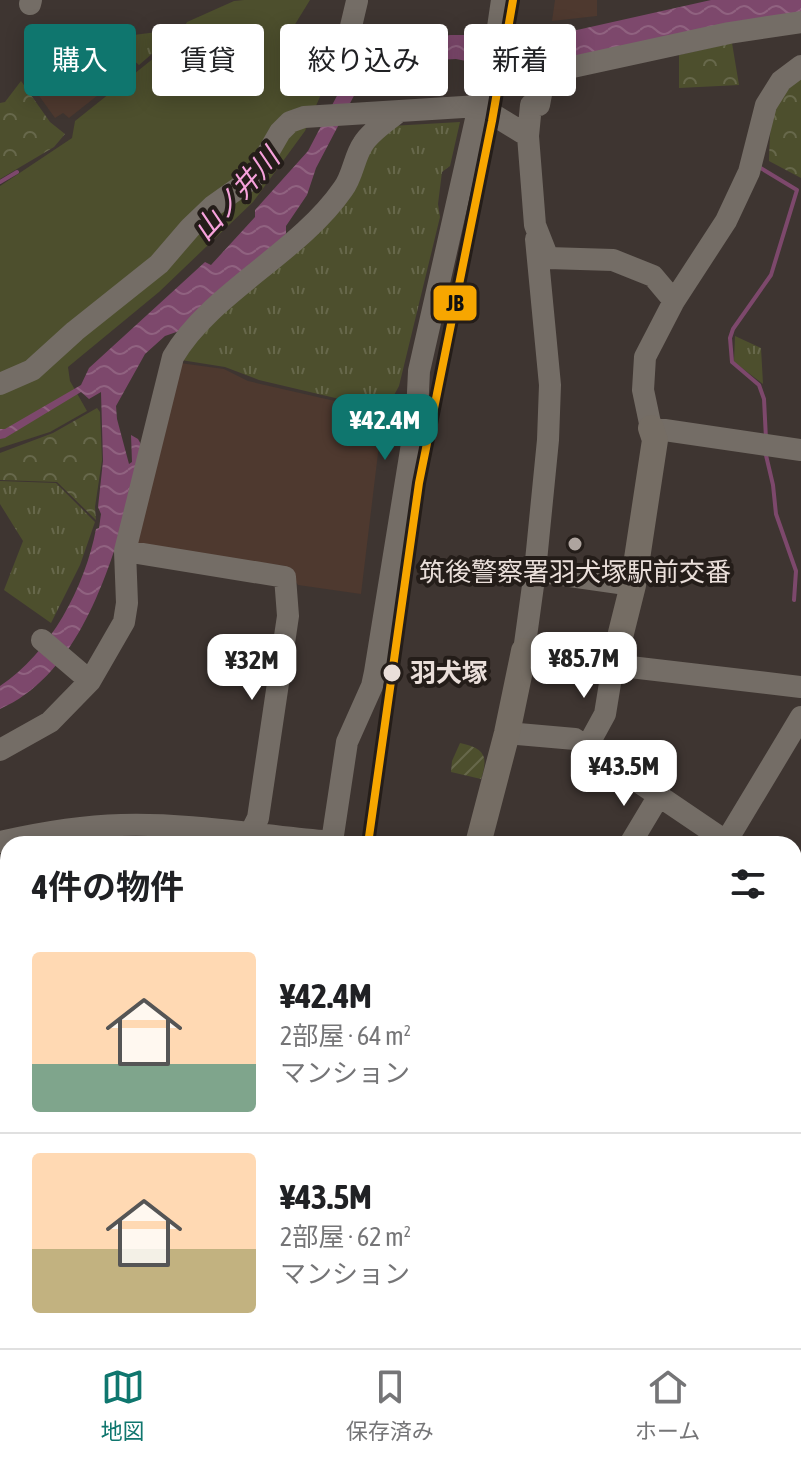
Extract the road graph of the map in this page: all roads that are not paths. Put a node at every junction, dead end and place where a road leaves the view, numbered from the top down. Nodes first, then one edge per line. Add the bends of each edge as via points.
1 (343, 0) edge
2 (359, 0) edge
3 (502, 0) edge
4 (801, 22) edge
5 (352, 24) edge
6 (801, 66) edge
7 (479, 106) junction
8 (399, 111) junction
9 (528, 136) junction
10 (535, 225) junction
11 (674, 301) junction
12 (0, 384) edge
13 (651, 428) junction
14 (801, 450) edge
15 (125, 551) junction
16 (535, 571) junction
17 (633, 585) junction
18 (42, 640) dead end
19 (524, 651) junction
20 (613, 665) junction
21 (90, 681) junction
22 (801, 687) edge
23 (801, 717) edge
24 (507, 733) junction
25 (587, 747) junction
26 (0, 750) edge
27 (660, 794) junction
28 (28, 836) edge
29 (220, 836) edge
30 (249, 836) edge
31 (332, 836) edge
32 (480, 836) edge
33 (635, 836) edge
34 (724, 836) edge
35 (732, 836) edge

1 - 2 street
2 - 5 street
3 - 7 street via 491,75
4 - 9 street via 545,73 539,105 531,105
6 - 11 street via 781,81 766,105 749,172 726,221
7 - 8 street
7 - 9 street
7 - 31 street via 419,371 417,413 375,672 347,742
8 - 12 street via 290,122 254,177 205,213 159,264 32,370
8 - 15 street via 362,144 344,188 308,229 225,300 173,357
9 - 10 street
10 - 11 street via 548,258 613,260 653,276
10 - 16 street via 550,385
11 - 13 street via 645,357 643,390
13 - 14 street
13 - 17 main road via 655,440
15 - 21 street via 124,622
15 - 30 street via 285,577 288,616 258,818
16 - 17 street
16 - 19 street
17 - 20 main road
18 - 21 street
19 - 20 main road
19 - 24 main road
20 - 22 street
20 - 25 street via 605,714
21 - 26 street via 50,722
23 - 35 street
24 - 25 street via 575,739
24 - 32 main road
25 - 27 street
27 - 33 street
27 - 34 street
28 - 29 street via 121,825

